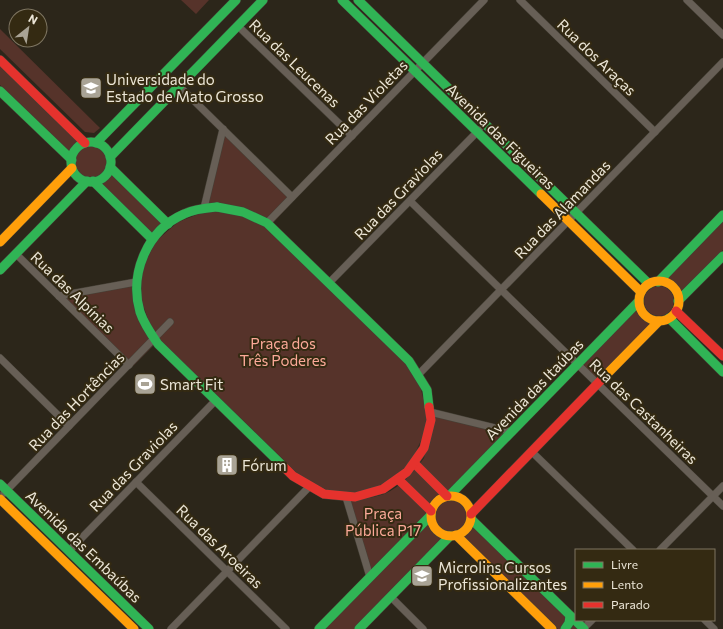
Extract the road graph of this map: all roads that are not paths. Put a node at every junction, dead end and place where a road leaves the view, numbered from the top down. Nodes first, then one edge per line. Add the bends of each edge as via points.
1 (236, 0) edge
2 (263, 0) edge
3 (342, 0) edge
4 (358, 0) edge
5 (484, 0) edge
6 (520, 0) edge
7 (687, 0) edge
8 (238, 26) junction
9 (723, 35) edge
10 (0, 60) edge
11 (723, 62) edge
12 (422, 63) junction
13 (415, 71) junction
14 (179, 86) junction
15 (0, 90) edge
16 (485, 124) junction
17 (223, 129) junction
18 (477, 132) junction
19 (655, 132) junction
20 (352, 136) junction
21 (86, 143) junction
22 (96, 143) junction
23 (110, 157) junction
24 (72, 164) junction
25 (110, 167) junction
26 (90, 181) junction
27 (292, 197) junction
28 (410, 201) junction
29 (204, 208) junction
30 (576, 213) junction
31 (723, 215) edge
32 (568, 221) junction
33 (267, 223) junction
34 (168, 224) junction
35 (152, 239) junction
36 (0, 242) edge
37 (16, 254) junction
38 (723, 256) edge
39 (0, 270) edge
40 (136, 282) junction
41 (329, 283) junction
42 (653, 283) junction
43 (501, 290) junction
44 (641, 292) junction
45 (58, 296) junction
46 (639, 301) junction
47 (677, 306) junction
48 (669, 318) junction
49 (659, 321) junction
50 (170, 322) dead end
51 (154, 339) junction
52 (723, 356) edge
53 (0, 358) edge
54 (577, 364) junction
55 (129, 365) junction
56 (723, 372) edge
57 (419, 374) junction
58 (598, 384) junction
59 (216, 400) junction
60 (430, 412) junction
61 (69, 426) junction
62 (512, 432) junction
63 (532, 452) junction
64 (414, 464) junction
65 (399, 480) junction
66 (136, 482) junction
67 (723, 486) edge
68 (3, 487) edge
69 (309, 487) junction
70 (448, 496) junction
71 (713, 496) junction
72 (346, 497) junction
73 (0, 498) edge
74 (723, 506) edge
75 (431, 513) junction
76 (471, 517) junction
77 (453, 536) junction
78 (632, 549) edge
79 (661, 549) edge
80 (69, 551) junction
81 (227, 571) junction
82 (370, 577) junction
83 (390, 597) junction
84 (570, 616) junction
85 (591, 621) edge
86 (706, 621) edge
87 (134, 629) edge
88 (149, 629) edge
89 (171, 629) edge
90 (286, 629) edge
91 (320, 629) edge
92 (359, 629) edge
93 (423, 629) edge
94 (552, 629) edge
95 (565, 629) edge
96 (583, 629) edge
97 (714, 629) edge

1 - 22 street
2 - 8 street
3 - 13 street, Avenida das Figueiras
4 - 12 street, Avenida das Figueiras
5 - 12 street, Rua das Violetas
6 - 19 street, Rua dos Araças
7 - 9 street
8 - 14 street
8 - 20 street, Rua das Leucenas
10 - 21 street
11 - 19 street, Rua das Alamandas
12 - 13 street, Rua das Violetas
12 - 16 street, Avenida das Figueiras
13 - 18 street, Avenida das Figueiras
13 - 20 street, Rua das Violetas
14 - 17 street
14 - 23 street
15 - 24 street
16 - 18 street, Rua das Graviolas
16 - 30 street, Avenida das Figueiras
17 - 27 street
17 - 29 street
18 - 28 street, Rua das Graviolas
18 - 32 street, Avenida das Figueiras
19 - 30 street, Rua das Alamandas
20 - 27 street, Rua das Violetas
21 - 22 street
21 - 24 street via 76,150
22 - 23 street via 105,149
23 - 25 street
24 - 26 street via 78,177
24 - 36 street
25 - 26 street via 104,177
25 - 34 street
26 - 35 street
26 - 37 street
27 - 33 street, Rua das Violetas
28 - 41 street, Rua das Graviolas
28 - 43 street, Rua das Castanheiras
29 - 33 street via 238,209
29 - 34 street via 185,213
30 - 32 street, Rua das Alamandas
30 - 42 street, Avenida das Figueiras
31 - 42 street
32 - 43 street, Rua das Alamandas
32 - 44 street, Avenida das Figueiras
33 - 41 street
34 - 35 street
35 - 40 street via 138,268
37 - 39 street
37 - 45 street, Rua das Alpínias
38 - 47 street
40 - 45 street
40 - 51 street via 139,310
41 - 57 street via 409,361
42 - 44 street
42 - 47 street, Avenida das Figueiras via 665,282 674,289 677,293
43 - 54 street, Rua das Castanheiras
43 - 57 street, Rua das Alamandas
44 - 46 street
45 - 55 street, Rua das Alpínias
46 - 49 street via 644,315
46 - 54 street, Avenida das Itaúbas
47 - 48 street
47 - 52 street, Avenida das Figueiras
48 - 49 street
48 - 56 street
49 - 58 street
50 - 51 street, Rua das Hortências
51 - 55 street, Rua das Hortências
51 - 59 street
53 - 61 street
54 - 58 street, Rua das Castanheiras
54 - 62 street, Avenida das Itaúbas
55 - 61 street, Rua das Hortências
57 - 60 street via 427,394
58 - 63 street
58 - 71 street, Rua das Castanheiras
59 - 66 street, Rua das Graviolas
59 - 69 street via 293,476
60 - 62 street
60 - 64 street via 425,446
61 - 68 street, Rua das Hortências
62 - 70 street, Avenida das Itaúbas
63 - 76 street
63 - 78 street
64 - 65 street
64 - 70 street
65 - 72 street via 371,494
65 - 75 street
66 - 80 street, Rua das Graviolas
66 - 81 street, Rua das Aroeiras
67 - 71 street
68 - 73 street, Rua das Hortências
68 - 80 street, Avenida das Embaúbas
69 - 72 street via 328,495
69 - 81 street
70 - 75 street via 439,500
70 - 76 street via 464,501 469,507
71 - 74 street, Rua das Castanheiras
71 - 79 street
72 - 82 street
73 - 87 street, Avenida das Embaúbas
75 - 77 street via 435,528 441,533
75 - 82 street
76 - 77 street via 466,530
76 - 84 street
77 - 83 street
77 - 94 street
80 - 88 street, Avenida das Embaúbas
81 - 89 street
81 - 90 street, Rua das Aroeiras
82 - 91 street
83 - 92 street
83 - 93 street
84 - 95 street
84 - 96 street
85 - 96 street
86 - 97 street

